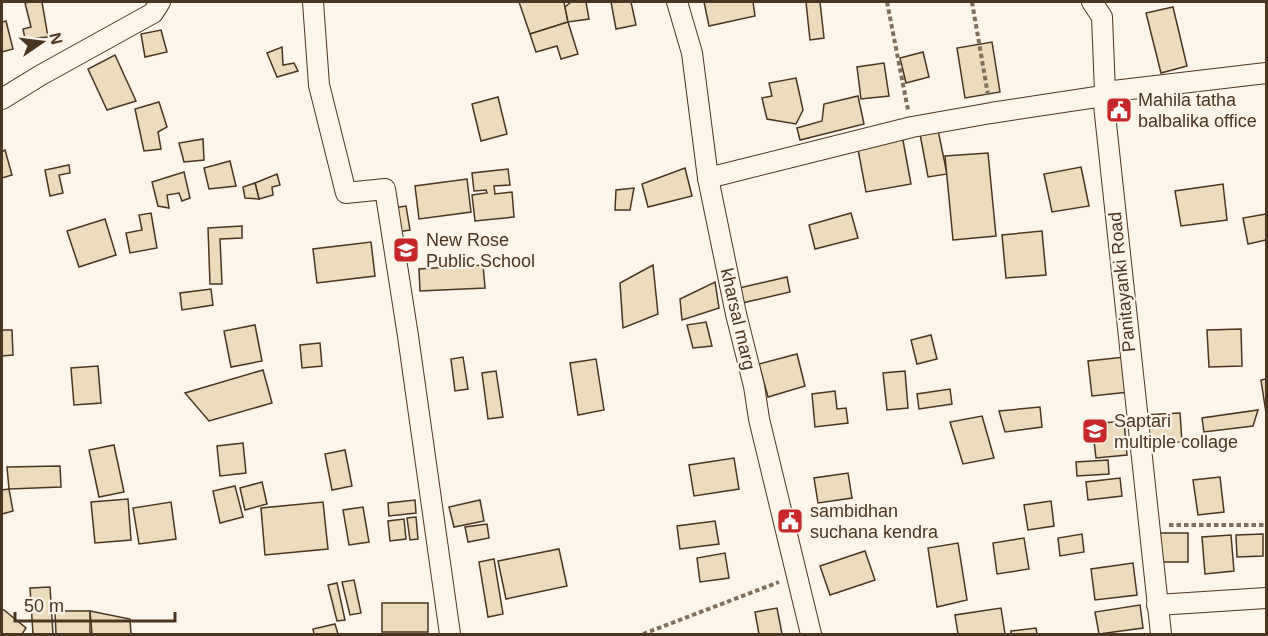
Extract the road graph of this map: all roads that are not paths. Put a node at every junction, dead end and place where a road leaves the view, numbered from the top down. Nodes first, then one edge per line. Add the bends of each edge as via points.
1 (160, 2) edge
2 (312, 2) edge
3 (677, 2) edge
4 (1092, 2) edge
5 (1266, 73) edge
6 (1104, 94) junction
7 (2, 99) edge
8 (708, 178) junction
9 (1266, 598) edge
10 (1157, 605) junction
11 (450, 634) edge
12 (811, 634) edge
13 (1161, 634) edge

1 - 7 street via 153,14
2 - 11 street via 319,85 346,193 385,189
3 - 8 street, kharsal marg via 692,53
4 - 6 street, Panitayanki Road via 1102,17
5 - 6 street
6 - 8 street via 912,127
6 - 10 street, Panitayanki Road
8 - 12 street, kharsal marg via 759,419
9 - 10 street
10 - 13 street, Panitayanki Road

